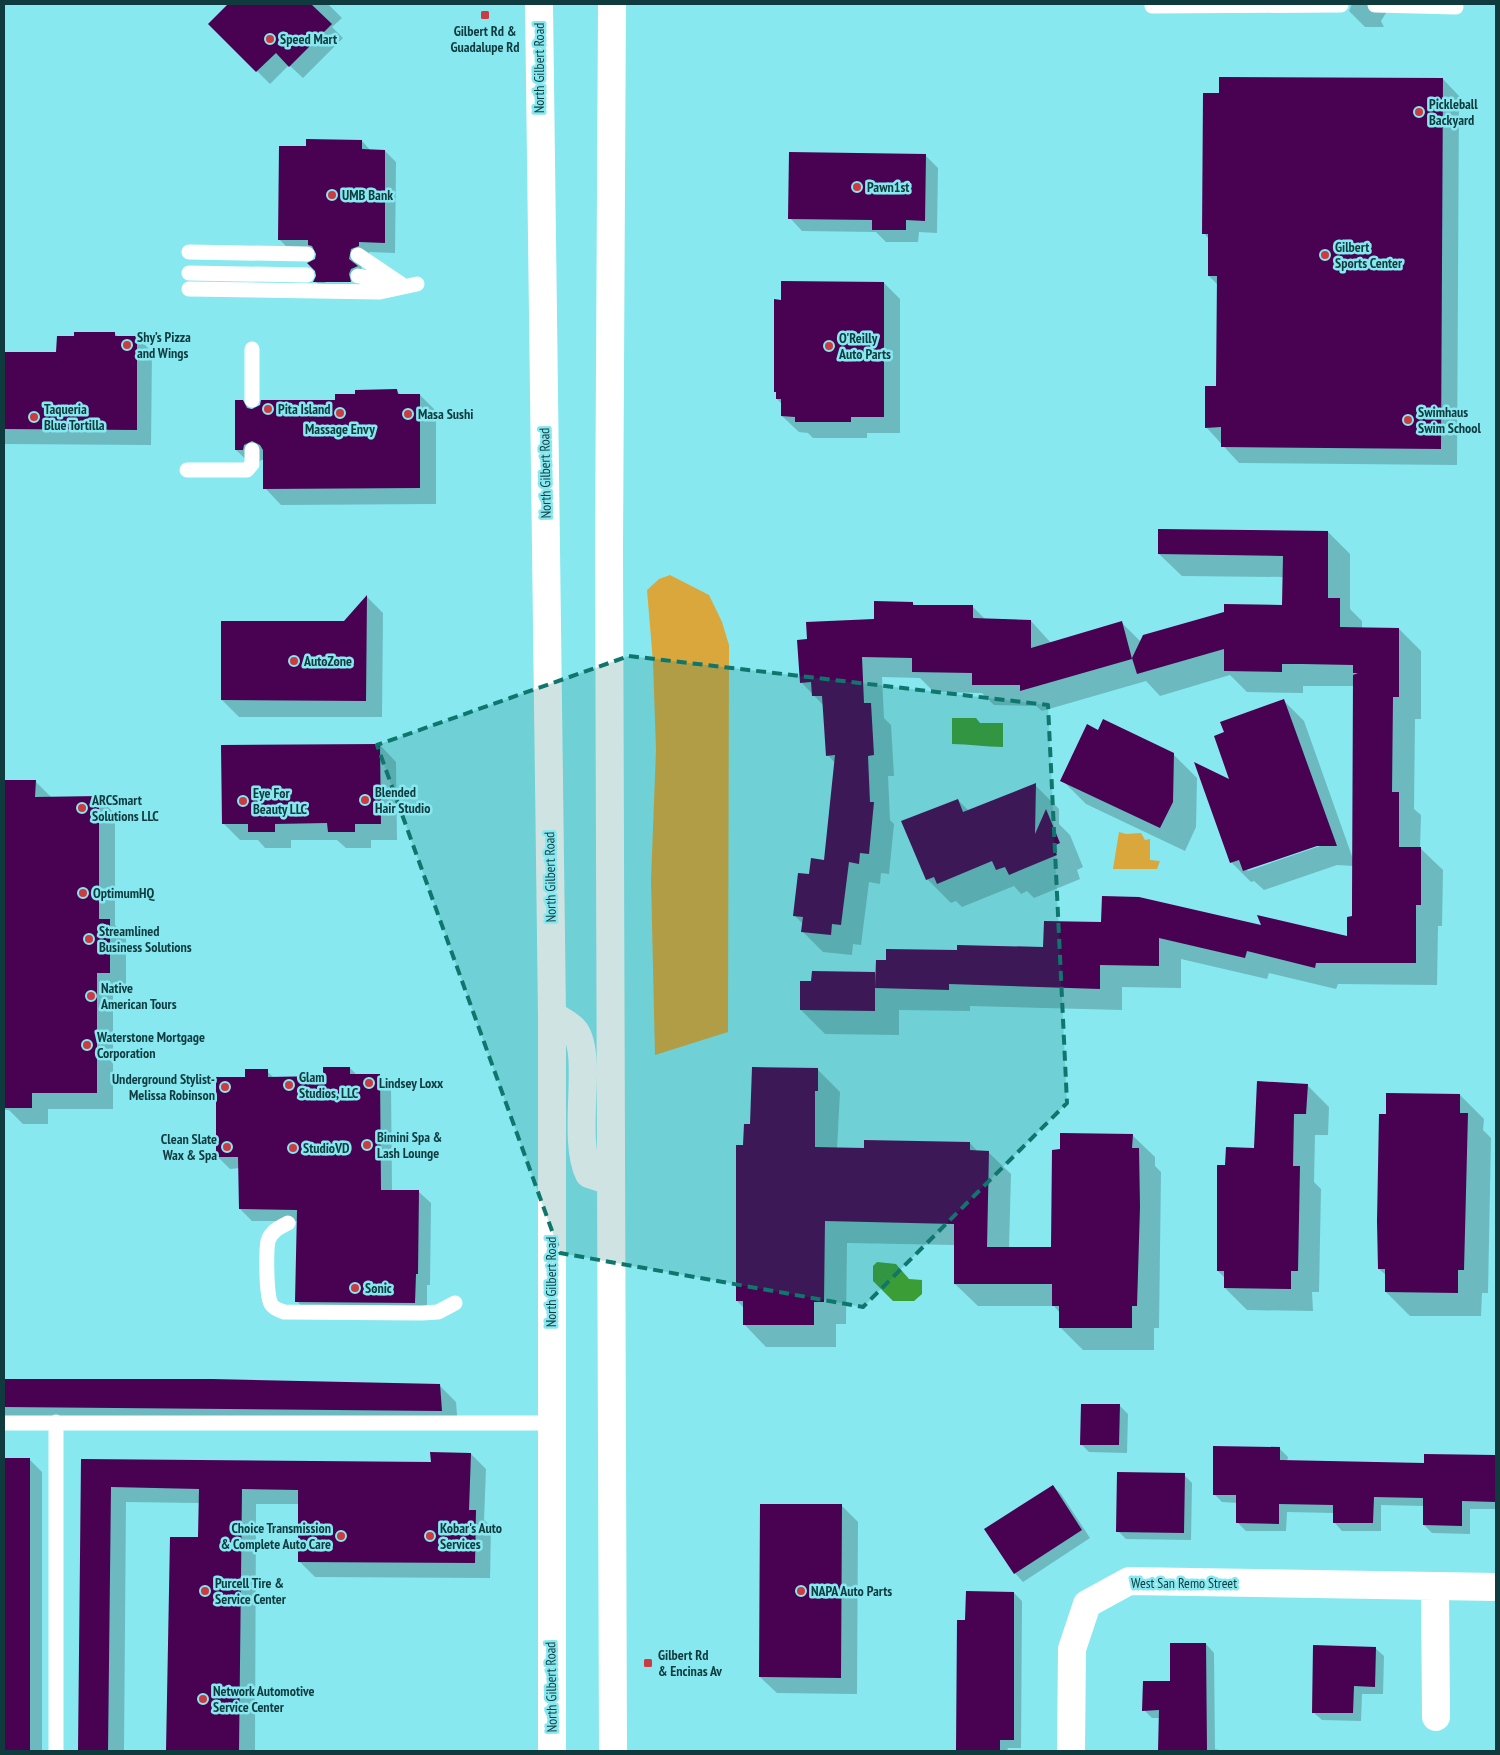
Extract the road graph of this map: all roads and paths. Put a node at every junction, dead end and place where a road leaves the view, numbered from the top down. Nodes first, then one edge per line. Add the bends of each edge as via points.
1 (539, 4) edge
2 (612, 4) edge
3 (1342, 5) edge
4 (1152, 6) dead end
5 (1376, 6) dead end
6 (1456, 7) dead end
7 (189, 252) dead end
8 (308, 254) dead end
9 (358, 254) dead end
10 (189, 273) dead end
11 (307, 275) dead end
12 (358, 276) dead end
13 (411, 285) junction
14 (189, 289) dead end
15 (252, 349) dead end
16 (252, 400) dead end
17 (252, 450) dead end
18 (187, 470) dead end
19 (552, 1014) junction
20 (610, 1181) junction
21 (288, 1223) dead end
22 (455, 1303) dead end
23 (56, 1422) junction
24 (4, 1423) edge
25 (551, 1423) junction
26 (1435, 1586) junction
27 (1496, 1587) edge
28 (1436, 1717) dead end
29 (56, 1751) edge
30 (552, 1751) edge
31 (613, 1751) edge
32 (1071, 1751) edge

1 - 19 main road, North Gilbert Road
2 - 20 main road
3 - 4 lane
5 - 6 lane
7 - 8 lane
9 - 13 lane
10 - 11 lane
12 - 13 lane
13 - 14 lane via 380,292
15 - 16 lane
17 - 18 lane via 252,464 247,470
19 - 20 main road via 575,1031 583,1050 581,1143 584,1163 589,1174
19 - 25 main road, North Gilbert Road
20 - 31 main road
21 - 22 lane via 275,1230 268,1240 268,1290 275,1308 284,1312 422,1313 438,1312
23 - 24 lane
23 - 25 lane
23 - 29 lane
25 - 30 main road, North Gilbert Road
26 - 27 main road, West San Remo Street
26 - 28 main road
26 - 32 main road, West San Remo Street via 1129,1580 1087,1604 1072,1648

